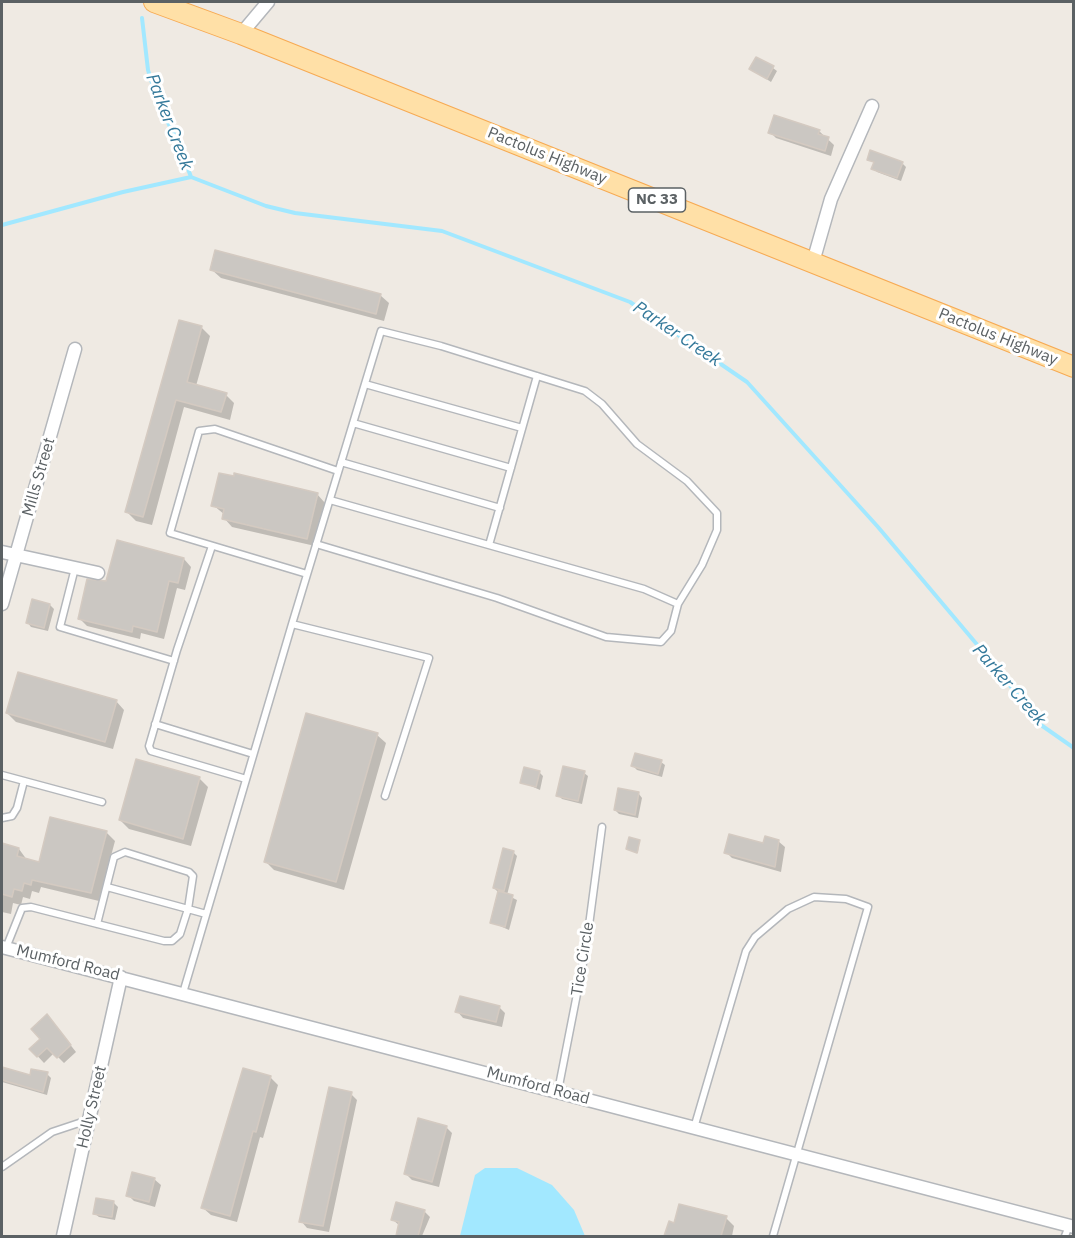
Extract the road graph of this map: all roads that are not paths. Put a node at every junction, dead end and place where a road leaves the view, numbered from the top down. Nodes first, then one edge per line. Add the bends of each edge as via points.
1 (154, 2) edge
2 (268, 2) edge
3 (241, 34) junction
4 (872, 106) dead end
5 (813, 262) junction
6 (75, 349) dead end
7 (1074, 367) edge
8 (537, 376) junction
9 (365, 384) junction
10 (353, 423) junction
11 (522, 428) junction
12 (341, 462) junction
13 (511, 468) junction
14 (338, 471) junction
15 (330, 500) junction
16 (500, 508) junction
17 (316, 544) junction
18 (489, 545) junction
19 (212, 546) junction
20 (2, 552) edge
21 (17, 556) junction
22 (75, 568) junction
23 (98, 573) dead end
24 (307, 574) junction
25 (2, 604) edge
26 (678, 604) junction
27 (292, 624) junction
28 (174, 661) junction
29 (155, 724) junction
30 (253, 754) junction
31 (2, 775) edge
32 (246, 779) junction
33 (24, 781) junction
34 (385, 796) dead end
35 (102, 802) dead end
36 (2, 818) edge
37 (602, 827) dead end
38 (107, 886) junction
39 (188, 909) junction
40 (206, 914) junction
41 (97, 924) junction
42 (4, 947) edge
43 (121, 977) junction
44 (183, 993) junction
45 (558, 1091) junction
46 (89, 1120) junction
47 (694, 1128) junction
48 (798, 1155) junction
49 (2, 1167) edge
50 (1069, 1230) edge
51 (63, 1236) edge
52 (772, 1236) edge

1 - 3 main road, Pactolus Highway / NC 33
2 - 3 street
3 - 5 main road, Pactolus Highway / NC 33
4 - 5 street via 831,200
5 - 7 main road, Pactolus Highway / NC 33
6 - 21 street, Mills Street
8 - 9 lane via 441,345 381,331
8 - 11 lane
8 - 26 lane via 585,391 602,404 637,444 687,481 717,513 717,531
9 - 10 lane
9 - 11 lane
10 - 12 lane
10 - 13 lane
11 - 13 lane
12 - 14 lane
12 - 16 lane
13 - 16 lane
14 - 15 lane
14 - 19 lane via 215,429 199,431 170,533
15 - 17 lane
15 - 18 lane
16 - 18 lane
17 - 24 lane
17 - 26 lane via 497,598 606,637 661,642 670,631
18 - 26 lane via 644,589
19 - 24 lane
19 - 28 lane
20 - 21 street
21 - 22 street
21 - 25 street, Mills Street
22 - 23 street
22 - 28 lane via 60,627
24 - 27 lane
27 - 30 lane
27 - 34 lane via 429,658
28 - 29 lane
29 - 30 lane
29 - 32 lane via 151,751
30 - 32 lane
31 - 33 lane
32 - 40 lane
33 - 35 lane
33 - 36 lane via 17,808 12,816
37 - 45 lane, Tice Circle via 586,948
38 - 39 lane
38 - 39 lane via 114,857 125,852 189,872 193,876
38 - 41 lane
39 - 40 lane
39 - 41 lane via 180,934 172,941
40 - 44 lane
41 - 42 lane via 22,908
42 - 43 street, Mumford Road
43 - 44 street, Mumford Road
43 - 46 street, Holly Street
44 - 45 street, Mumford Road
45 - 47 street, Mumford Road
46 - 49 lane via 52,1132
46 - 51 street, Holly Street
47 - 48 street, Mumford Road
47 - 48 lane via 746,951 755,937 788,909 814,897 846,899 868,907
48 - 50 street, Mumford Road
48 - 52 lane

